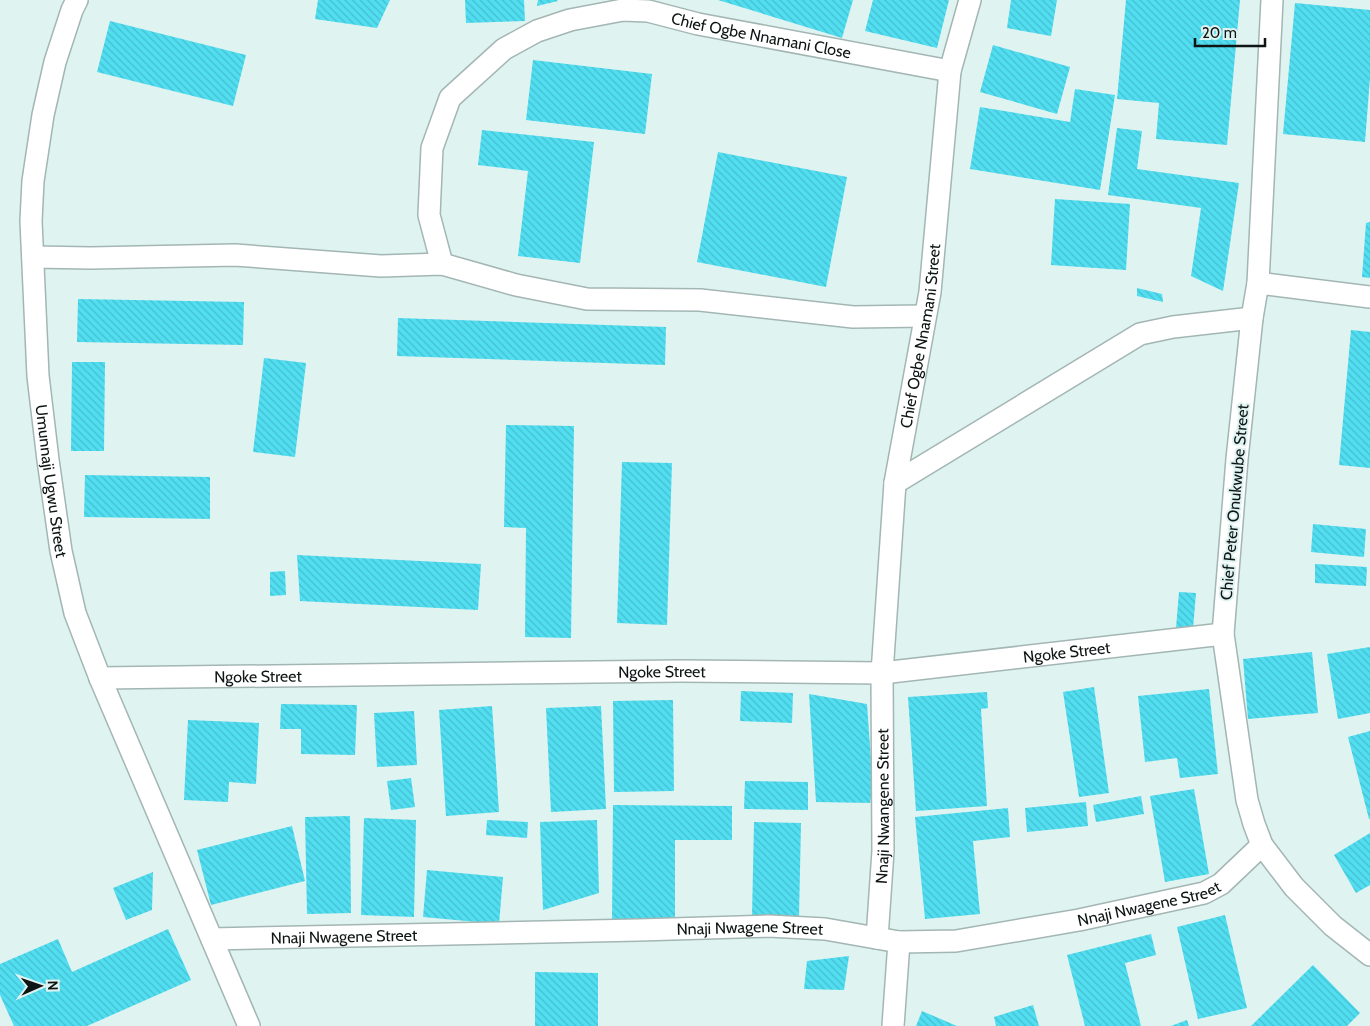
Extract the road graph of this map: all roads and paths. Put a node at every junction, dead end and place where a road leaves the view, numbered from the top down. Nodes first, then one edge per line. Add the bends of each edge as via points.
1 (77, 0) edge
2 (970, 0) edge
3 (1272, 0) edge
4 (950, 71) junction
5 (33, 257) junction
6 (442, 264) junction
7 (1258, 283) junction
8 (1370, 297) edge
9 (925, 316) junction
10 (1252, 318) junction
11 (895, 484) junction
12 (1223, 634) junction
13 (882, 673) junction
14 (100, 678) junction
15 (1262, 845) junction
16 (877, 938) junction
17 (212, 939) junction
18 (899, 942) junction
19 (1370, 955) edge
20 (249, 1026) edge
21 (893, 1026) edge

1 - 5 street, Umunnaji Ugwu Street via 55,62 43,115 33,181
2 - 4 street, Chief Ogbe Nnamani Street
3 - 7 street, Chief Peter Onukwube Street
4 - 6 street, Chief Ogbe Nnamani Close via 698,24 648,11 623,10 570,20 537,31 504,49 450,98 432,148 429,215
4 - 9 street, Chief Ogbe Nnamani Street via 930,292
5 - 6 street via 235,255 381,266
5 - 14 street, Umunnaji Ugwu Street via 38,376 61,551 75,613
6 - 9 street via 516,285 587,299 700,300 853,317
7 - 8 street
7 - 10 street, Chief Peter Onukwube Street
9 - 11 street, Chief Ogbe Nnamani Street
10 - 11 street via 1140,334
10 - 12 street, Chief Peter Onukwube Street
11 - 13 street, Chief Ogbe Nnamani Street
12 - 13 street, Ngoke Street
12 - 15 street, Chief Peter Onukwube Street via 1247,800
13 - 14 street, Ngoke Street via 682,671
13 - 16 street, Nnaji Nwangene Street via 883,851
14 - 17 street, Umunnaji Ugwu Street
15 - 18 street, Nnaji Nwagene Street via 1221,884 1204,893 1079,920 956,941
15 - 19 street, Chief Peter Onukwube Street via 1294,887 1333,926
16 - 17 street, Nnaji Nwagene Street via 825,929 768,926
16 - 18 street, Nnaji Nwagene Street
17 - 20 street, Umunnaji Ugwu Street
18 - 21 street

